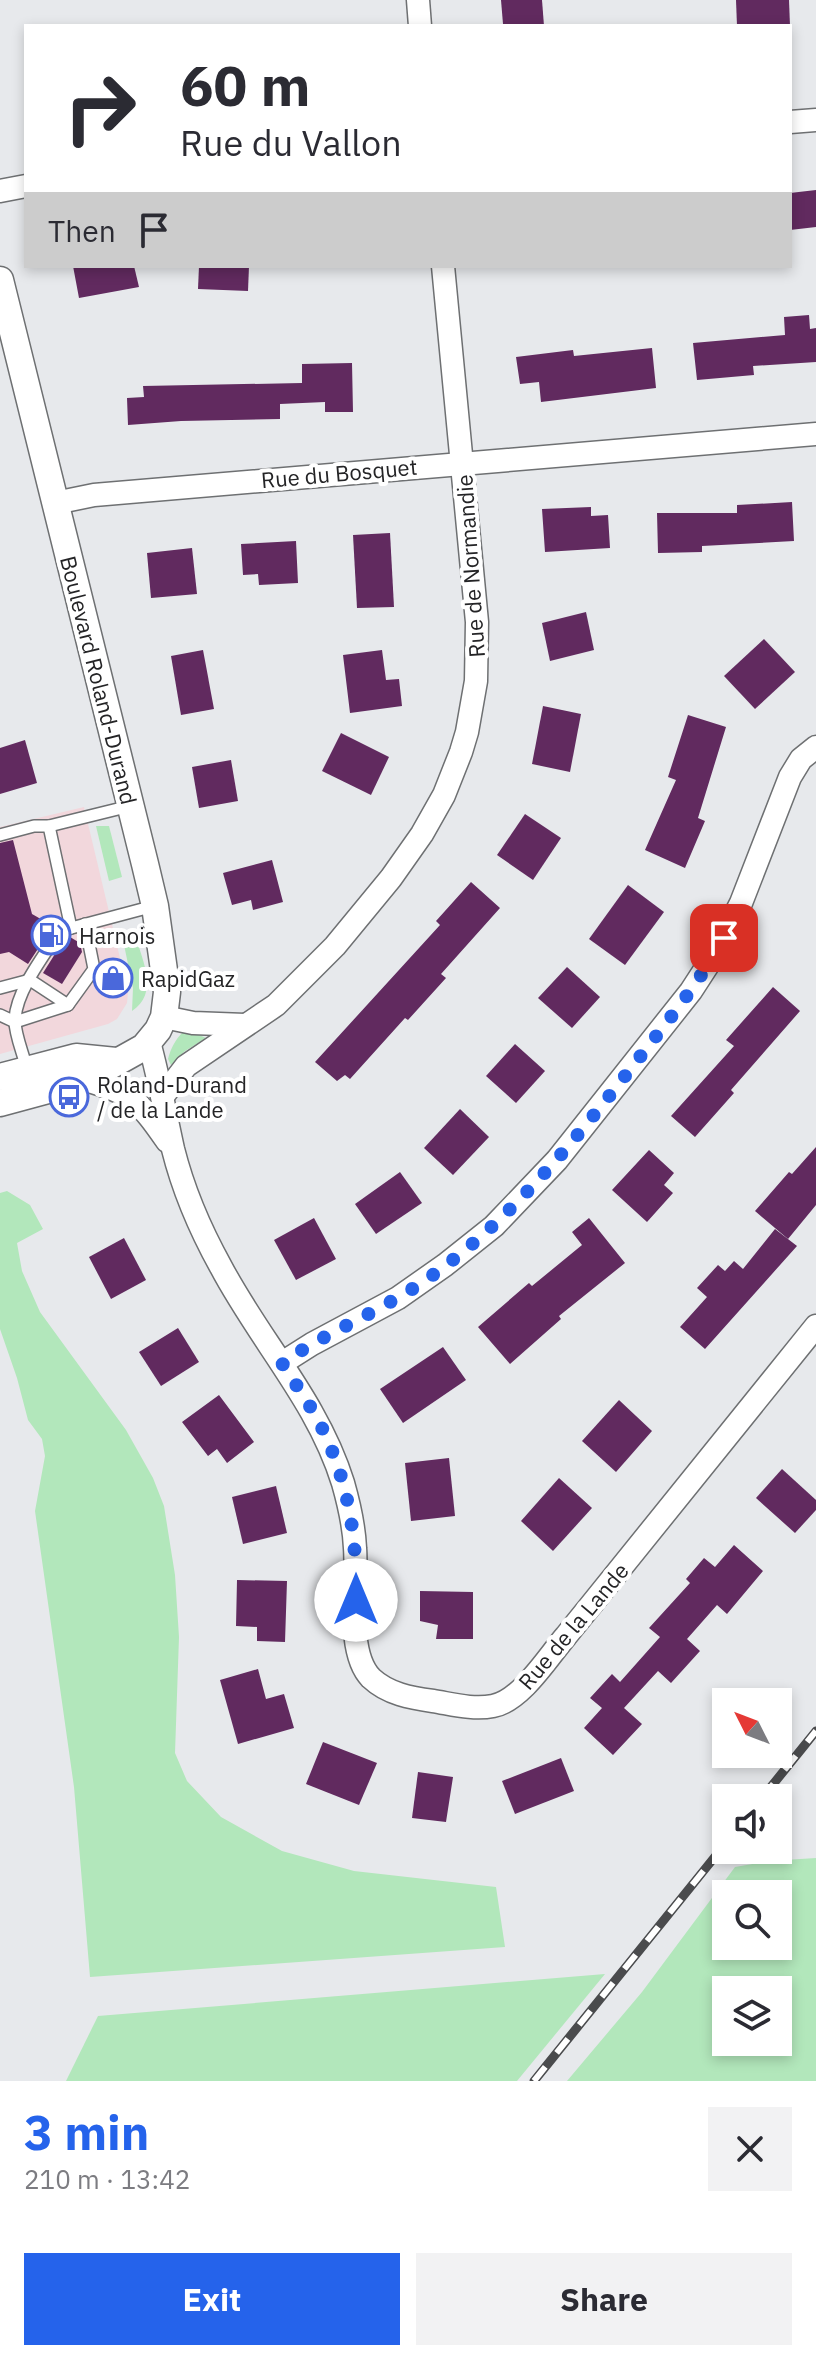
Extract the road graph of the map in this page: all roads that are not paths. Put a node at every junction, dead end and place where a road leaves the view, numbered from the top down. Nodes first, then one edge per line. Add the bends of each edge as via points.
1 (418, 0) edge
2 (420, 24) edge
3 (816, 120) edge
4 (792, 122) edge
5 (24, 186) edge
6 (0, 191) edge
7 (443, 268) edge
8 (0, 280) edge
9 (816, 434) edge
10 (463, 464) junction
11 (55, 503) junction
12 (816, 747) edge
13 (130, 805) junction
14 (49, 826) junction
15 (0, 835) edge
16 (155, 906) junction
17 (85, 924) junction
18 (71, 928) junction
19 (30, 980) junction
20 (0, 988) edge
21 (68, 1005) junction
22 (0, 1015) edge
23 (164, 1017) junction
24 (15, 1022) junction
25 (245, 1025) junction
26 (149, 1042) junction
27 (116, 1061) junction
28 (27, 1070) junction
29 (0, 1077) edge
30 (85, 1080) junction
31 (163, 1096) junction
32 (0, 1103) edge
33 (173, 1150) junction
34 (816, 1326) edge
35 (282, 1363) junction

1 - 2 street
3 - 4 street
5 - 6 street
7 - 10 street, Rue de Normandie
8 - 11 street, Boulevard Roland-Durand
9 - 10 street, Rue du Bosquet
10 - 11 street, Rue du Bosquet via 94,495
10 - 25 street, Rue de Normandie via 477,662 467,732 453,773 422,834 355,922 287,996
11 - 13 street, Boulevard Roland-Durand
12 - 35 street via 790,777 741,903 704,972 557,1160 462,1253 398,1298
13 - 14 lane
13 - 16 street, Boulevard Roland-Durand
14 - 15 lane
14 - 18 lane
16 - 17 lane
16 - 23 street, Boulevard Roland-Durand via 167,992
17 - 18 lane
17 - 21 lane via 94,969
18 - 19 lane via 60,931
19 - 20 lane
19 - 21 lane
19 - 24 lane
21 - 24 lane
22 - 24 lane
23 - 25 street
23 - 26 street, Boulevard Roland-Durand
24 - 28 lane
25 - 31 street, Rue de Normandie via 194,1059
26 - 27 street, Boulevard Roland-Durand
26 - 31 street, Rue de la Lande
27 - 28 street via 76,1057
27 - 30 street, Boulevard Roland-Durand
28 - 29 street
30 - 32 street, Boulevard Roland-Durand
30 - 33 street, Rue de la Lande via 131,1096
31 - 33 street, Rue de la Lande
33 - 35 street, Rue de la Lande via 220,1266
34 - 35 street, Rue de la Lande via 529,1681 506,1701 485,1707 396,1693 363,1667 356,1643 354,1531 344,1485 319,1423

